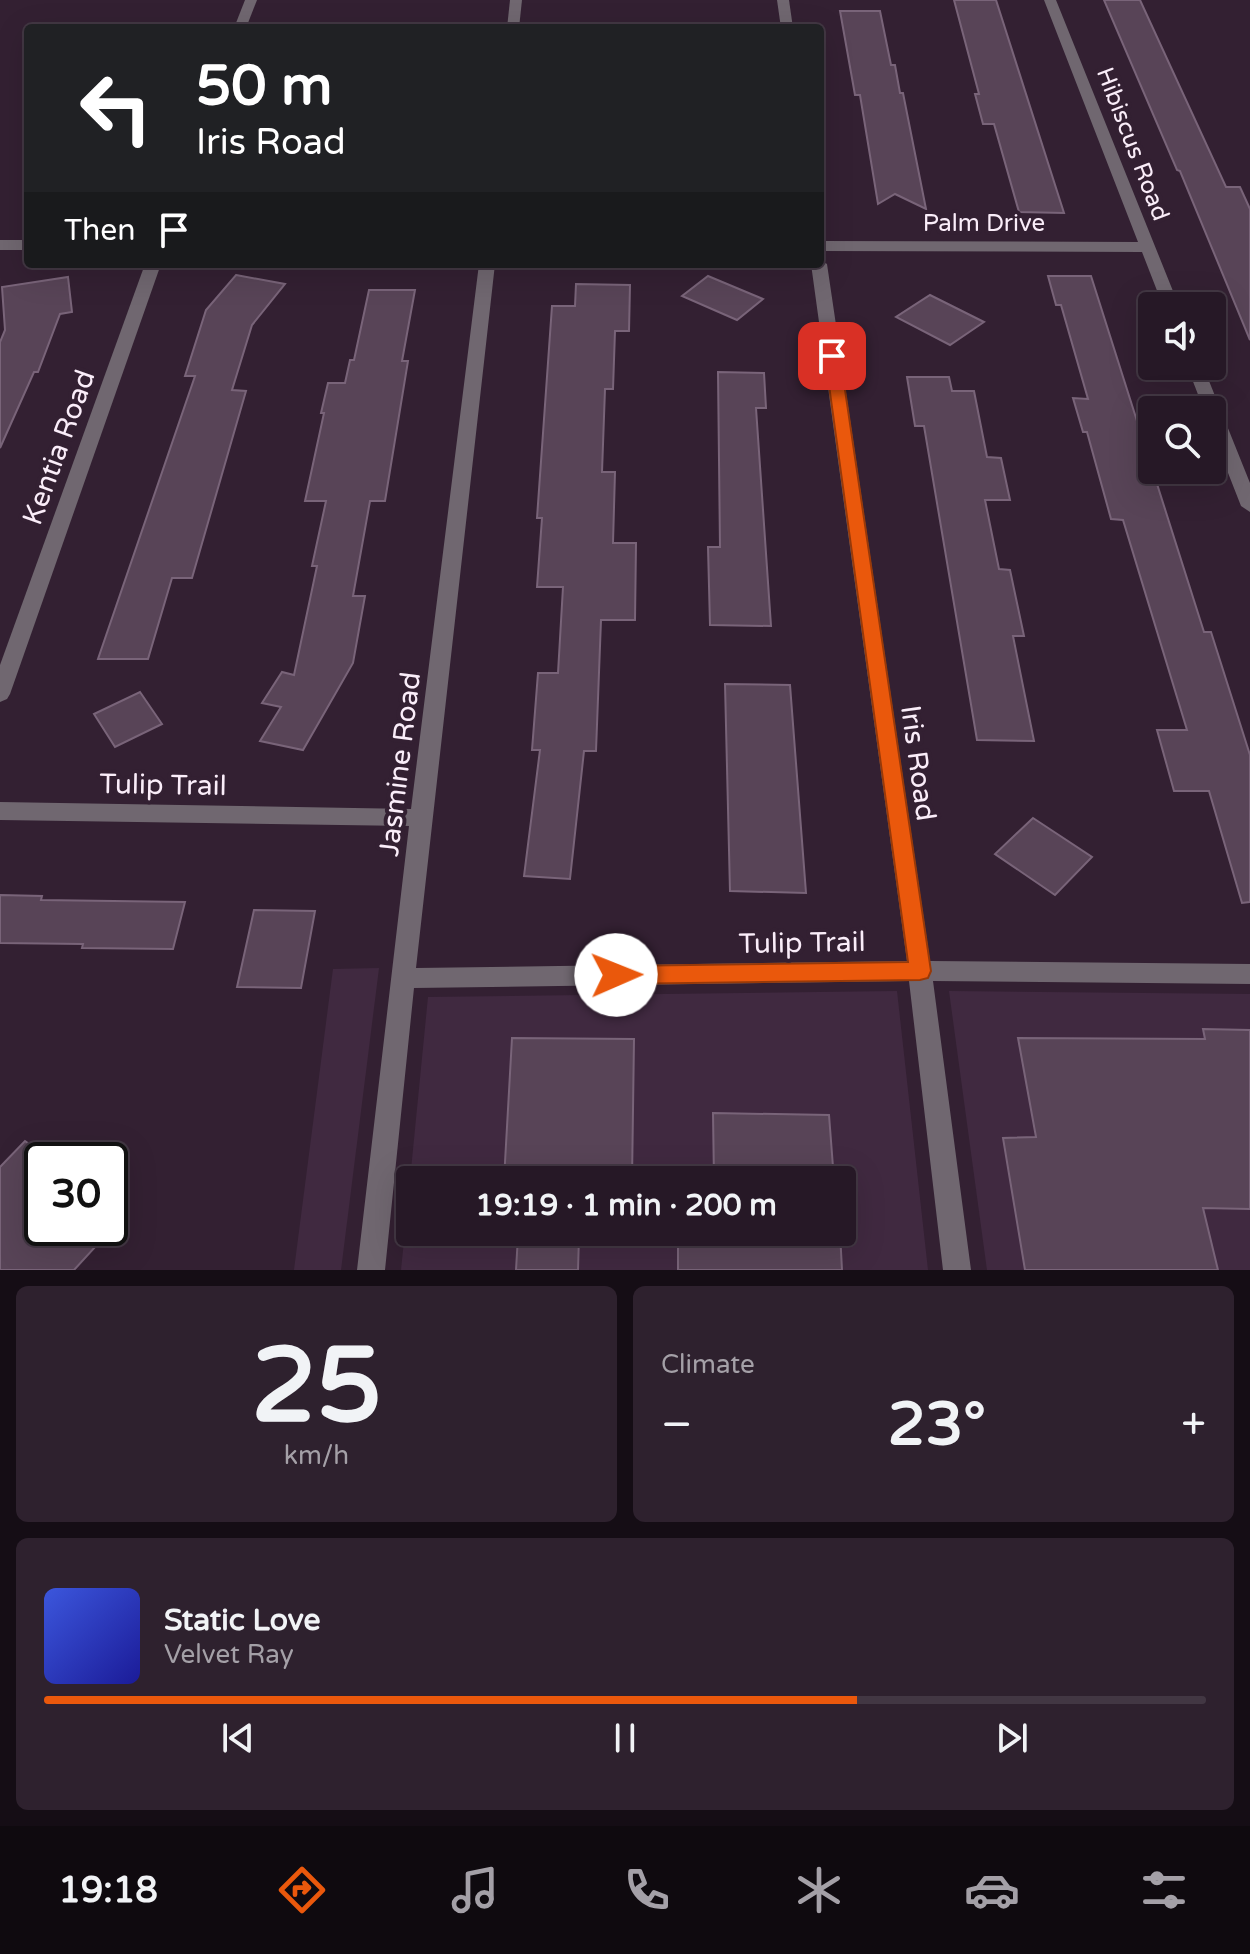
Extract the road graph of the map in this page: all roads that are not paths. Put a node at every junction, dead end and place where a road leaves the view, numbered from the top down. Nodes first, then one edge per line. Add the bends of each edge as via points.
1 (251, 0) edge
2 (516, 0) edge
3 (783, 0) edge
4 (1050, 0) edge
5 (242, 24) edge
6 (513, 24) edge
7 (786, 24) edge
8 (0, 245) edge
9 (24, 245) edge
10 (824, 246) edge
11 (1148, 247) junction
12 (152, 268) edge
13 (487, 268) edge
14 (820, 268) edge
15 (1166, 292) edge
16 (1200, 380) edge
17 (1250, 506) edge
18 (0, 694) edge
19 (0, 811) edge
20 (421, 818) junction
21 (920, 971) junction
22 (1250, 974) edge
23 (403, 978) junction
24 (371, 1270) edge
25 (957, 1270) edge

1 - 5 street
2 - 6 street
3 - 7 street
4 - 11 street, Hibiscus Road
8 - 9 street
10 - 11 street, Palm Drive
11 - 15 street, Hibiscus Road
12 - 18 street, Kentia Road
13 - 20 street, Jasmine Road
14 - 21 street, Iris Road
16 - 17 street
19 - 20 street, Tulip Trail
20 - 23 street, Jasmine Road
21 - 22 street, Tulip Trail
21 - 23 street, Tulip Trail
21 - 25 street, Iris Road
23 - 24 street, Jasmine Road

